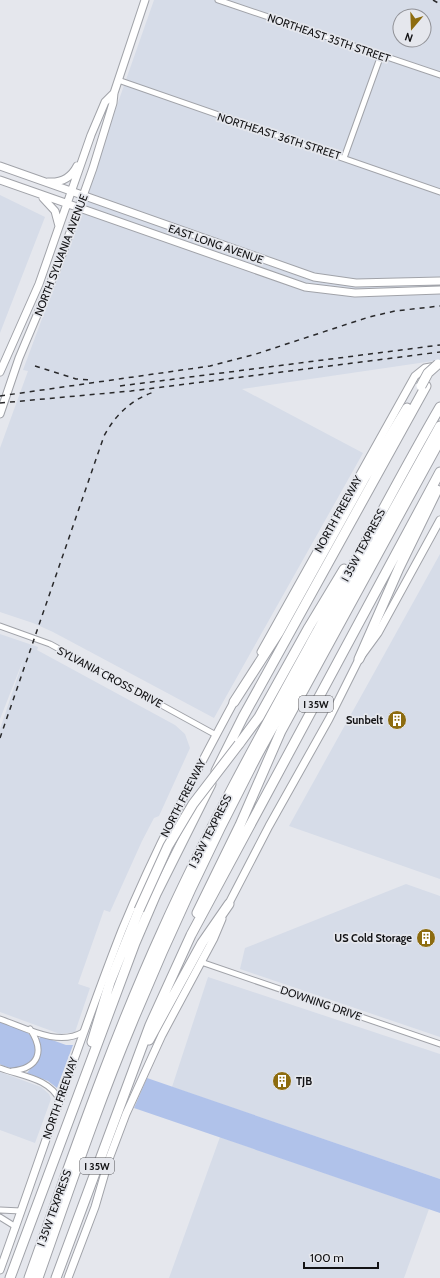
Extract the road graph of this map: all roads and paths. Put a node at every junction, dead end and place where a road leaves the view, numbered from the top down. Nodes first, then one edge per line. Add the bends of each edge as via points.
1 (145, 0) edge
2 (218, 0) edge
3 (381, 55) junction
4 (440, 75) edge
5 (118, 80) junction
6 (114, 93) junction
7 (90, 138) junction
8 (102, 139) junction
9 (344, 158) junction
10 (0, 166) edge
11 (0, 180) edge
12 (36, 180) junction
13 (71, 192) junction
14 (440, 192) edge
15 (40, 195) junction
16 (83, 197) junction
17 (67, 205) junction
18 (78, 209) junction
19 (59, 229) junction
20 (219, 245) junction
21 (215, 256) junction
22 (440, 281) edge
23 (419, 282) junction
24 (440, 290) edge
25 (420, 291) junction
26 (18, 329) junction
27 (32, 332) junction
28 (439, 363) edge
29 (0, 372) edge
30 (423, 386) junction
31 (440, 406) edge
32 (0, 414) edge
33 (440, 426) edge
34 (440, 440) edge
35 (440, 472) edge
36 (398, 479) junction
37 (440, 483) edge
38 (440, 520) edge
39 (0, 626) edge
40 (359, 659) junction
41 (234, 702) junction
42 (216, 736) junction
43 (228, 904) junction
44 (191, 935) junction
45 (201, 962) junction
46 (0, 1019) edge
47 (30, 1029) junction
48 (84, 1032) junction
49 (440, 1044) edge
50 (139, 1054) junction
51 (0, 1068) edge
52 (9, 1071) junction
53 (60, 1101) junction
54 (68, 1125) junction
55 (0, 1210) edge
56 (21, 1211) junction
57 (0, 1217) edge
58 (16, 1227) junction
59 (0, 1270) edge
60 (10, 1278) edge
61 (29, 1278) edge
62 (38, 1278) edge
63 (56, 1278) edge
64 (68, 1278) edge

1 - 5 main road, NORTH SYLVANIA AVENUE
2 - 3 street, NORTHEAST 35TH STREET
3 - 4 street, NORTHEAST 35TH STREET
3 - 9 street
5 - 6 main road, NORTH SYLVANIA AVENUE
5 - 9 street, NORTHEAST 36TH STREET
6 - 7 main road, NORTH SYLVANIA AVENUE via 105,102
6 - 8 main road, NORTH SYLVANIA AVENUE
7 - 8 main road
7 - 12 main road via 69,176 57,182
7 - 13 main road, NORTH SYLVANIA AVENUE
8 - 16 main road, NORTH SYLVANIA AVENUE
9 - 14 street, NORTHEAST 36TH STREET
10 - 12 main road, EAST LONG AVENUE
11 - 15 main road, EAST LONG AVENUE
12 - 13 main road, EAST LONG AVENUE
13 - 16 main road, EAST LONG AVENUE
13 - 17 main road, NORTH SYLVANIA AVENUE
15 - 17 main road, EAST LONG AVENUE
15 - 19 main road via 55,211 59,219
16 - 18 main road, NORTH SYLVANIA AVENUE
16 - 20 main road, EAST LONG AVENUE
17 - 18 main road, EAST LONG AVENUE
17 - 19 main road, NORTH SYLVANIA AVENUE
18 - 21 main road, EAST LONG AVENUE
18 - 27 main road, NORTH SYLVANIA AVENUE via 60,263
19 - 26 main road, NORTH SYLVANIA AVENUE via 39,284
20 - 21 main road
20 - 23 main road, EAST LONG AVENUE via 321,279 356,283
21 - 25 main road, EAST LONG AVENUE via 305,287 355,293
22 - 23 main road, EAST LONG AVENUE
23 - 25 main road
24 - 25 main road, EAST LONG AVENUE
26 - 27 main road
26 - 29 main road, NORTH SYLVANIA AVENUE
27 - 32 main road, NORTH SYLVANIA AVENUE
28 - 30 highway, bridge via 428,373
28 - 41 main road, NORTH FREEWAY via 425,368 415,376
30 - 41 highway via 364,479 279,632
30 - 54 highway, NORTH FREEWAY via 224,753 156,894 135,943
31 - 36 highway, I 35W TEXPRESS
33 - 62 highway, I 35W TEXPRESS via 259,752 183,905 115,1066
34 - 44 highway via 281,731 240,826 191,924
35 - 44 highway, I 35W
36 - 54 highway, bridge via 309,627 259,717 193,804 168,846 110,982 65,1120
36 - 61 highway, I 35W TEXPRESS via 220,810 162,931 109,1058
37 - 40 highway
38 - 40 main road via 378,633
39 - 42 street, SYLVANIA CROSS DRIVE via 50,644
40 - 43 main road
41 - 42 main road, NORTH FREEWAY
42 - 48 main road, NORTH FREEWAY via 178,806 146,875
43 - 45 main road
43 - 50 highway via 202,943 147,1045
44 - 50 highway, I 35W
45 - 49 street, DOWNING DRIVE
45 - 64 main road via 162,1035 125,1116
46 - 47 street
47 - 48 street via 58,1038 75,1037
47 - 52 street via 37,1042 37,1057 28,1068
48 - 53 main road, NORTH FREEWAY
50 - 63 highway, I 35W
51 - 52 street
52 - 53 street via 48,1085
53 - 56 main road, NORTH FREEWAY
54 - 60 highway, NORTH FREEWAY
55 - 56 street
56 - 58 main road, NORTH FREEWAY
57 - 58 street
58 - 59 main road, NORTH FREEWAY

